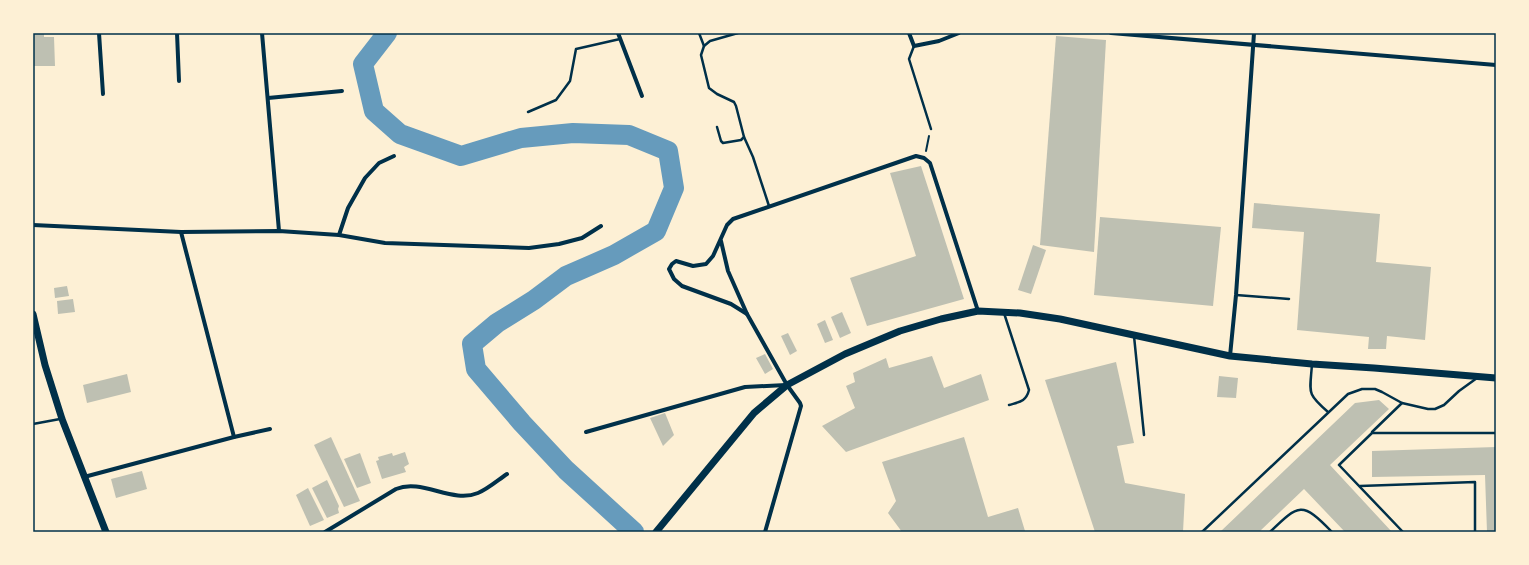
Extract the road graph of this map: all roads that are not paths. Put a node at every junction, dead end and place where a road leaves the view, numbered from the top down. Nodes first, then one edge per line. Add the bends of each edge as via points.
1 (99, 33) edge
2 (178, 33) edge
3 (262, 33) edge
4 (618, 33) edge
5 (699, 33) edge
6 (738, 33) edge
7 (909, 33) edge
8 (960, 33) edge
9 (1111, 33) edge
10 (1254, 33) edge
11 (620, 38) junction
12 (1253, 44) junction
13 (704, 46) junction
14 (914, 46) junction
15 (1496, 65) edge
16 (179, 81) dead end
17 (342, 91) dead end
18 (103, 94) dead end
19 (642, 96) dead end
20 (268, 98) junction
21 (528, 112) dead end
22 (717, 127) dead end
23 (931, 129) road end
24 (744, 137) junction
25 (394, 156) dead end
26 (770, 207) junction
27 (33, 225) edge
28 (601, 226) dead end
29 (279, 231) junction
30 (181, 232) junction
31 (339, 235) junction
32 (721, 240) junction
33 (1236, 295) junction
34 (1289, 299) dead end
35 (978, 311) junction
36 (1004, 312) junction
37 (33, 314) edge
38 (747, 314) junction
39 (1134, 336) junction
40 (1230, 356) junction
41 (1312, 364) junction
42 (1479, 377) junction
43 (1496, 378) edge
44 (787, 385) junction
45 (1402, 403) junction
46 (1009, 405) dead end
47 (1328, 412) junction
48 (62, 419) junction
49 (33, 424) edge
50 (270, 430) dead end
51 (586, 432) dead end
52 (1372, 433) junction
53 (1496, 433) edge
54 (1144, 435) dead end
55 (234, 437) junction
56 (507, 474) dead end
57 (84, 477) junction
58 (1360, 486) junction
59 (106, 532) edge
60 (325, 532) edge
61 (656, 532) edge
62 (765, 532) edge
63 (1202, 532) edge
64 (1270, 532) edge
65 (1332, 532) edge
66 (1403, 532) edge
67 (1475, 532) edge

1 - 18 street
2 - 16 street
3 - 20 street
4 - 11 street
5 - 13 lane
6 - 13 lane via 710,41
7 - 14 street
8 - 14 street via 940,41
9 - 12 street
10 - 12 street
11 - 19 street
11 - 21 lane via 576,49 570,81 556,100
12 - 15 street
12 - 33 street
13 - 24 lane via 701,55 708,85 712,91 734,102
14 - 23 lane via 909,58
17 - 20 street
20 - 29 street
22 - 24 lane via 723,143 742,140
24 - 26 lane
25 - 31 street via 379,163 365,178 348,208
26 - 32 street via 733,219
26 - 35 street via 916,156 924,158 930,163
27 - 30 street
28 - 31 street via 582,238 529,248 385,243
29 - 30 street
29 - 31 street
30 - 55 street
32 - 38 street via 728,271
32 - 38 street via 706,264 693,266 676,261 669,269 674,279 682,286 731,304
33 - 34 lane
33 - 40 street
35 - 36 main road
35 - 44 main road via 900,331 845,354
36 - 39 main road via 1060,319
36 - 46 lane via 1029,390 1023,400
37 - 48 main road via 45,365
38 - 44 street
39 - 40 main road
39 - 54 lane
40 - 41 main road
41 - 42 main road
41 - 47 lane via 1310,394
42 - 43 main road
42 - 45 lane via 1440,407 1428,409
44 - 51 street via 745,387
44 - 61 main road via 754,413
44 - 62 street via 802,407
45 - 47 lane via 1382,392 1362,389 1348,394
45 - 52 lane
47 - 63 lane
48 - 49 lane
48 - 57 main road
50 - 55 street
52 - 53 lane
52 - 58 lane via 1339,464
55 - 57 street
56 - 60 street via 478,493 465,495 404,486
57 - 59 main road
58 - 66 lane
58 - 67 lane via 1475,482
64 - 65 lane via 1289,513 1300,509 1318,518

